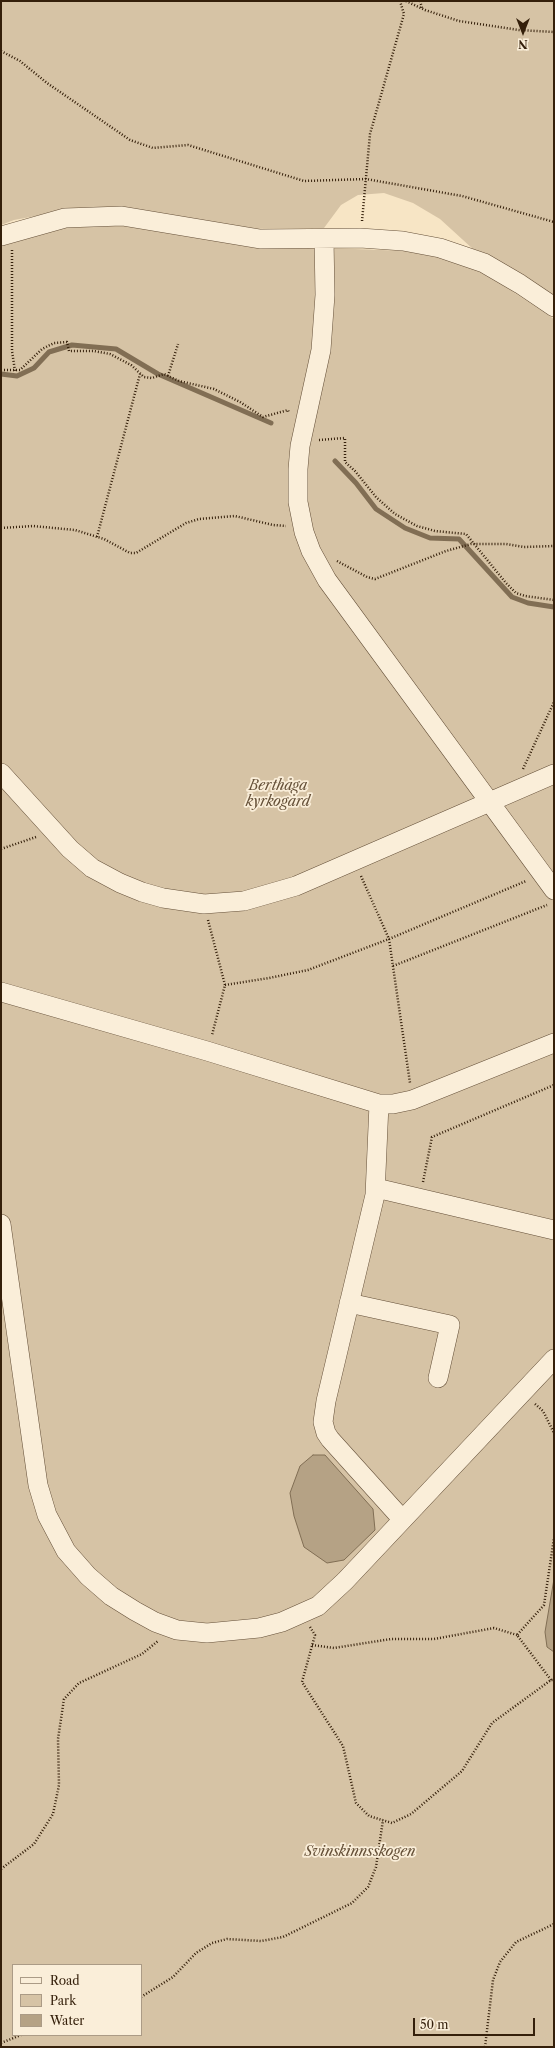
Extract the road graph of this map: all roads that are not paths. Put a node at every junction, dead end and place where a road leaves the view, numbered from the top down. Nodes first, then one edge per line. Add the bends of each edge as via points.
1 (6, 234) edge
2 (324, 239) junction
3 (554, 307) edge
4 (1, 773) edge
5 (554, 774) edge
6 (488, 802) junction
7 (554, 890) edge
8 (1, 992) edge
9 (554, 1043) edge
10 (379, 1104) junction
11 (376, 1188) junction
12 (1, 1224) edge
13 (554, 1230) edge
14 (349, 1303) junction
15 (554, 1359) edge
16 (438, 1378) dead end
17 (402, 1519) junction

1 - 2 lane via 64,218 122,216 260,239
2 - 3 lane via 403,241 433,247 484,263
2 - 6 lane via 323,333 318,370 299,455 297,479 302,524 312,553 327,580
4 - 6 lane via 84,862 120,884 164,898 204,904 244,901 296,886
5 - 6 lane
6 - 7 lane
8 - 10 lane
9 - 10 lane via 412,1100
10 - 11 lane
11 - 13 lane
11 - 14 lane
12 - 17 lane via 38,1485 47,1515 66,1551 88,1576 128,1607 155,1622 186,1632 207,1633 276,1624 328,1599
14 - 16 lane via 450,1325
14 - 17 lane via 324,1410 324,1428 336,1446
15 - 17 lane

